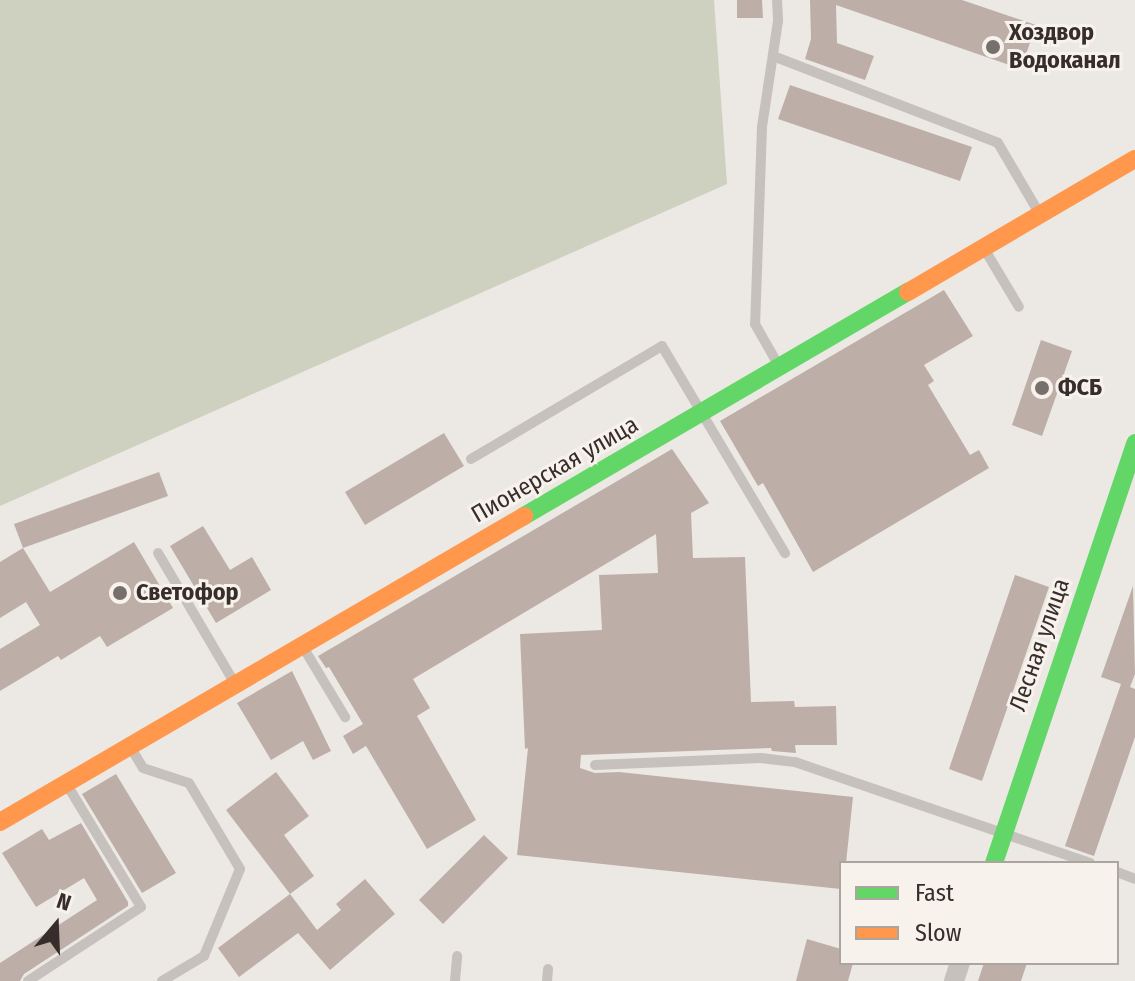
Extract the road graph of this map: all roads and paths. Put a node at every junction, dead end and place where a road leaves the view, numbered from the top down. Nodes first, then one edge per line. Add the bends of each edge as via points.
1 (777, 0) edge
2 (773, 56) junction
3 (1135, 159) edge
4 (1040, 215) junction
5 (983, 248) junction
6 (1019, 307) dead end
7 (780, 367) junction
8 (701, 412) junction
9 (1135, 443) edge
10 (471, 459) dead end
11 (158, 553) dead end
12 (785, 553) dead end
13 (302, 646) junction
14 (236, 684) junction
15 (345, 717) dead end
16 (130, 746) junction
17 (595, 765) dead end
18 (66, 784) junction
19 (0, 822) edge
20 (1004, 834) junction
21 (995, 861) edge
22 (1084, 861) edge
23 (457, 956) dead end
24 (548, 969) dead end
25 (28, 981) edge
26 (162, 981) edge
27 (455, 981) edge
28 (547, 981) edge

1 - 2 lane
2 - 4 lane via 998,143
2 - 7 lane via 762,127 755,324
3 - 4 street, Пионерская улица
4 - 5 street, Пионерская улица
5 - 6 lane
5 - 7 street, Пионерская улица
7 - 8 street, Пионерская улица
8 - 10 lane via 662,346
8 - 12 lane
8 - 13 street, Пионерская улица
9 - 20 street, Лесная улица via 1122,496
11 - 14 lane
13 - 14 street, Пионерская улица
13 - 15 lane
14 - 16 street, Пионерская улица
16 - 18 street, Пионерская улица
16 - 26 lane via 143,768 189,783 240,869 204,956
17 - 20 lane via 761,758 795,762
18 - 19 street, Пионерская улица
18 - 25 lane via 141,907
20 - 21 street, Лесная улица
20 - 22 lane
23 - 27 lane
24 - 28 lane

